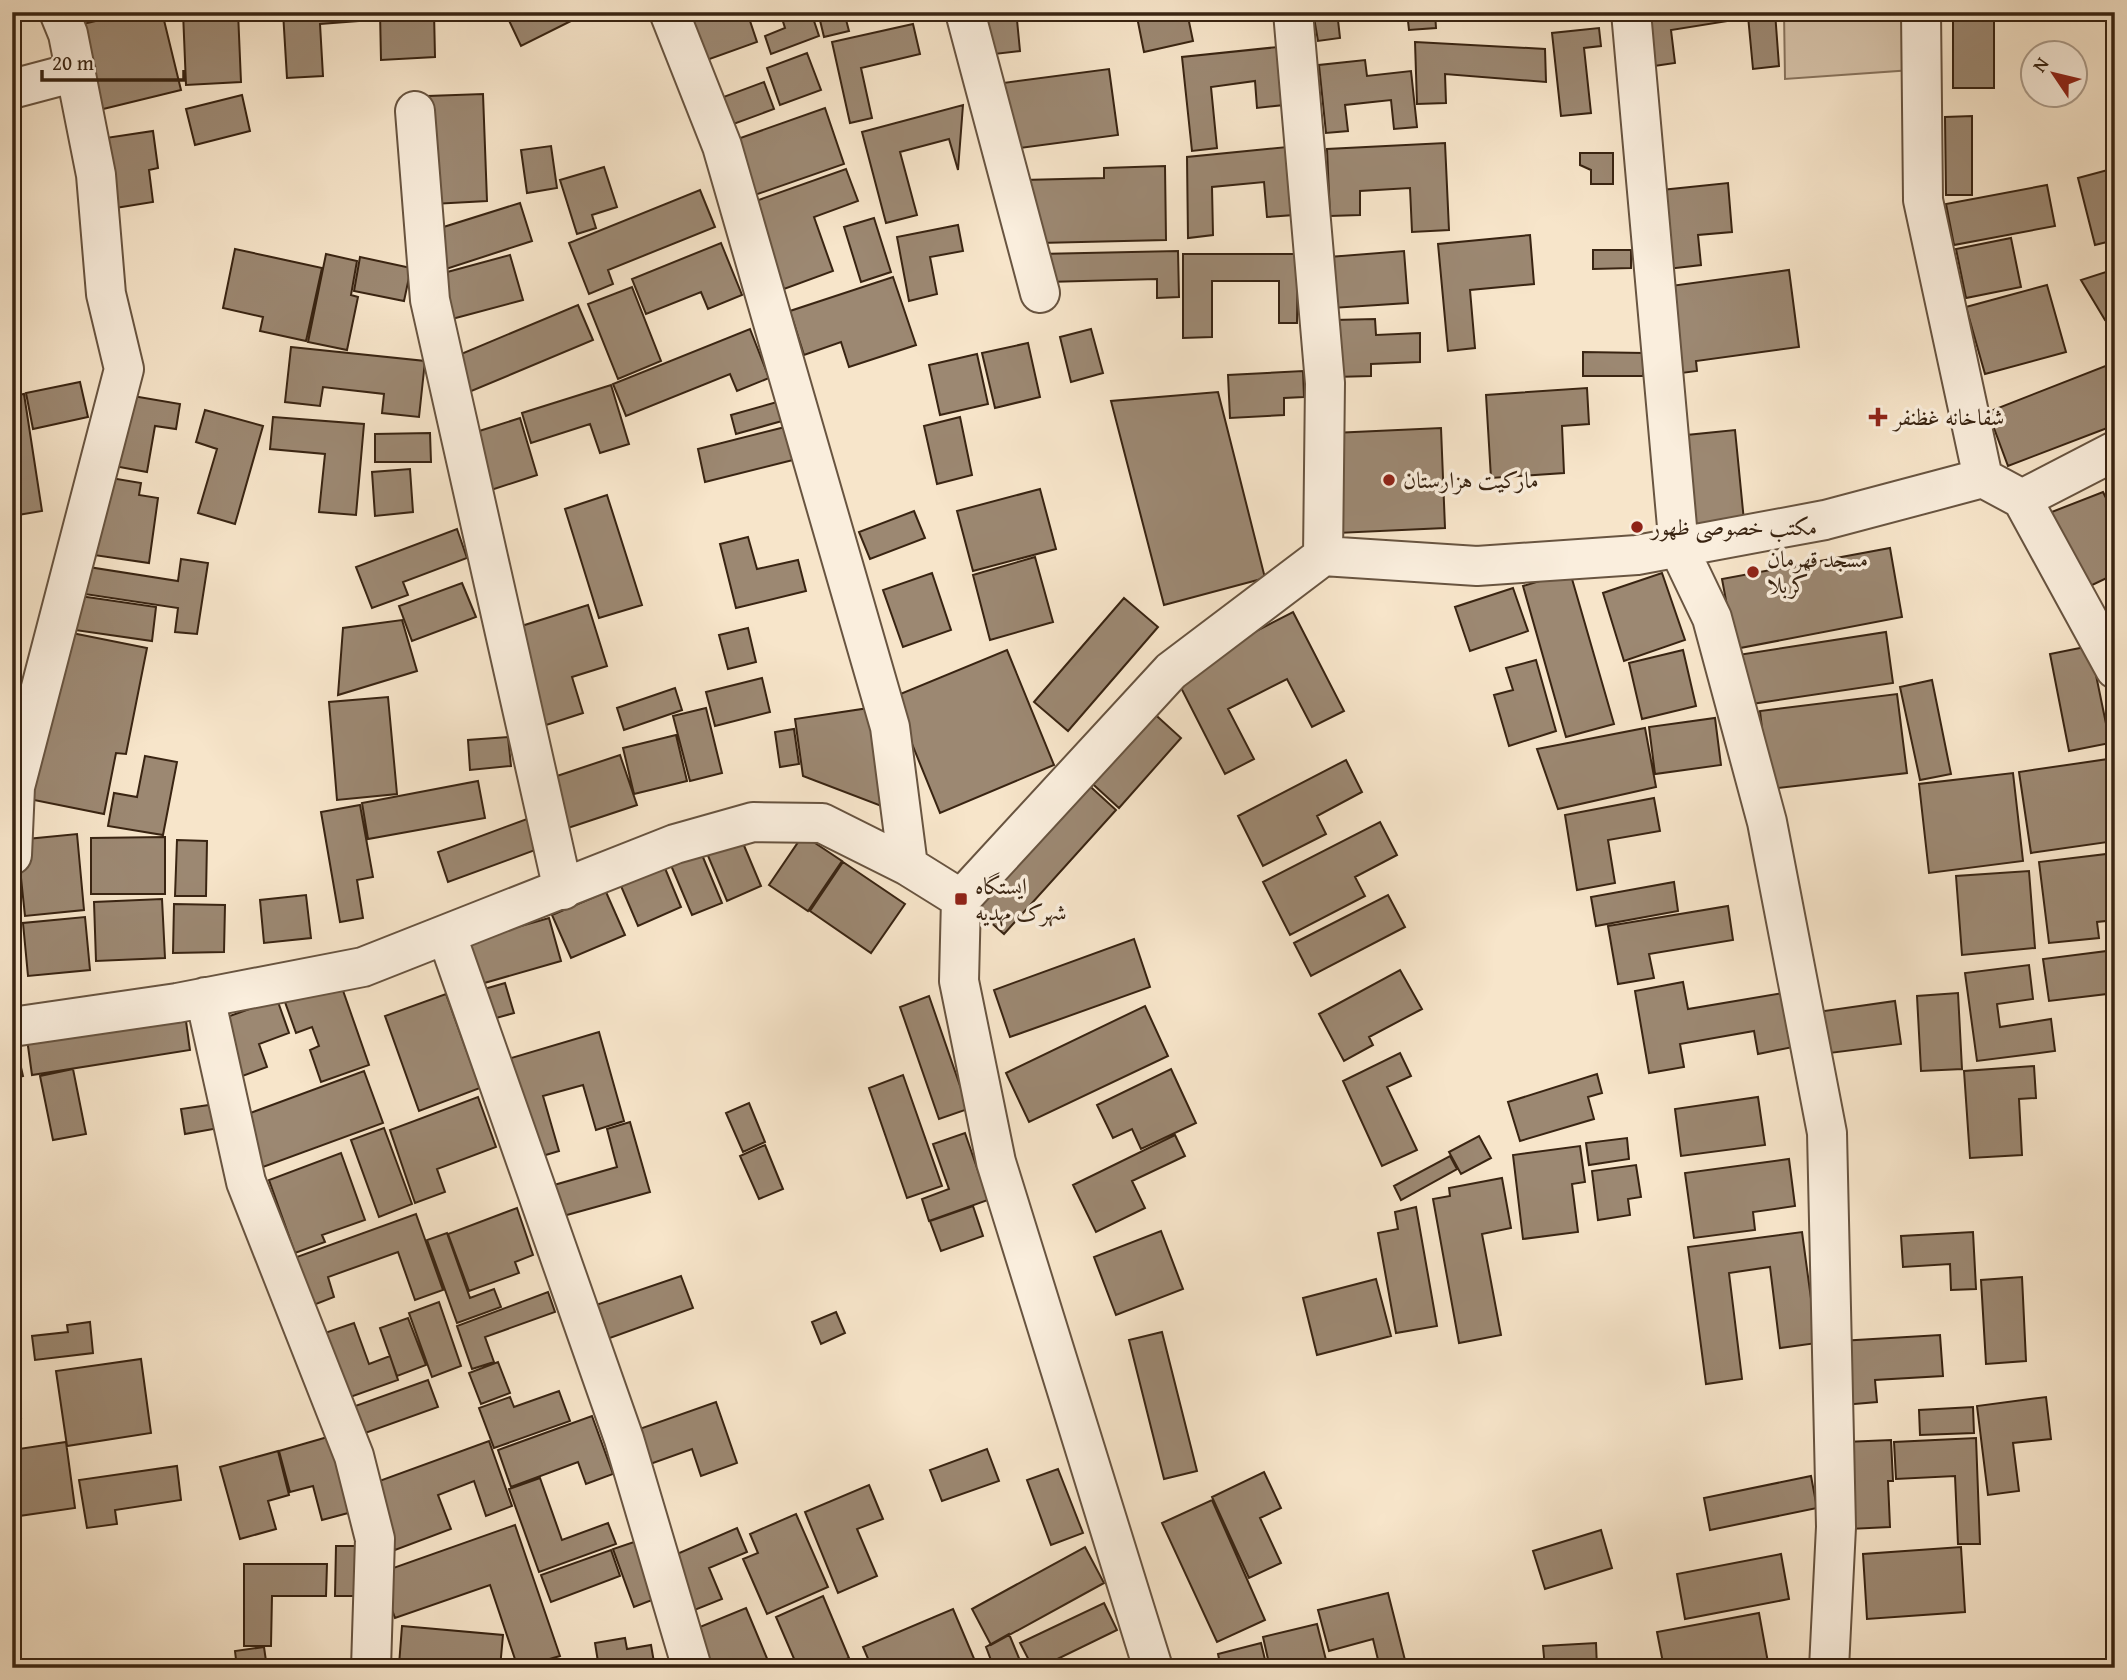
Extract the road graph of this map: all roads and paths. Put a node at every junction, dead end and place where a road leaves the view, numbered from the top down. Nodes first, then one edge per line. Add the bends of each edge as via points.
1 (59, 12) edge
2 (669, 12) edge
3 (965, 12) edge
4 (1293, 12) edge
5 (1631, 12) edge
6 (1921, 12) edge
7 (76, 72) junction
8 (12, 89) edge
9 (415, 111) dead end
10 (1040, 293) dead end
11 (2115, 451) edge
12 (1983, 478) junction
13 (2022, 499) junction
14 (1679, 549) junction
15 (1323, 556) junction
16 (2115, 669) edge
17 (12, 855) edge
18 (908, 866) junction
19 (562, 890) junction
20 (961, 899) junction
21 (447, 936) junction
22 (205, 997) junction
23 (12, 1027) edge
24 (371, 1668) edge
25 (692, 1668) edge
26 (1153, 1668) edge
27 (1829, 1668) edge

1 - 7 street
2 - 18 street via 722,146 886,713
3 - 10 street
4 - 15 street via 1325,383
5 - 14 street
6 - 12 street via 1923,200
7 - 8 street
7 - 17 street via 96,175 106,294 124,369 15,787
9 - 19 street via 430,299
11 - 13 street
12 - 13 street
12 - 14 street via 1825,520
13 - 16 street
14 - 15 street via 1477,566
14 - 27 street via 1713,618 1767,822 1827,1133 1836,1514
15 - 20 street via 1171,671
18 - 19 street via 822,823 752,822 675,844
18 - 20 street
19 - 21 street
20 - 26 street via 959,981 996,1162
21 - 22 street via 363,967
21 - 25 street via 624,1439
22 - 23 street
22 - 24 street via 246,1182 354,1456 375,1539

